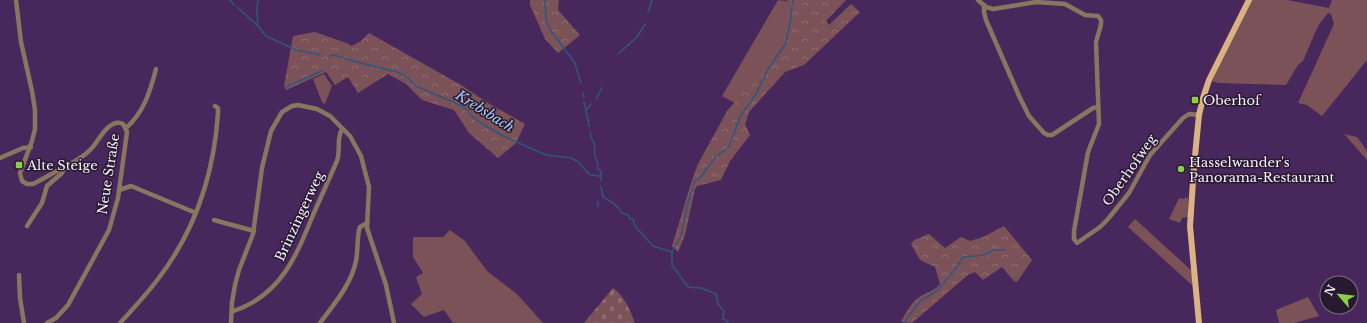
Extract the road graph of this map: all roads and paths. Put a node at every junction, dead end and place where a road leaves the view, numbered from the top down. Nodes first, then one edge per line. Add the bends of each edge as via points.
1 (16, 0) edge
2 (978, 0) edge
3 (1042, 0) edge
4 (1068, 0) edge
5 (1249, 0) edge
6 (1036, 2) junction
7 (984, 5) junction
8 (1068, 6) junction
9 (156, 69) dead end
10 (215, 106) dead end
11 (1098, 107) junction
12 (1199, 115) junction
13 (126, 128) junction
14 (342, 129) junction
15 (31, 147) junction
16 (0, 158) edge
17 (64, 167) junction
18 (119, 190) junction
19 (196, 213) junction
20 (214, 220) dead end
21 (367, 223) junction
22 (27, 226) dead end
23 (254, 231) junction
24 (19, 275) dead end
25 (233, 311) junction
26 (231, 322) edge
27 (24, 323) edge
28 (47, 323) edge
29 (120, 323) edge
30 (226, 323) edge
31 (320, 323) edge
32 (394, 323) edge
33 (1199, 323) edge

1 - 15 street, Neue Straße via 20,42 35,105 35,129
2 - 7 street
3 - 6 street
4 - 8 street
5 - 12 main road via 1209,80
6 - 7 street via 998,8
6 - 8 street
7 - 11 street via 986,20 1020,98 1030,118 1039,128 1047,135 1052,135
8 - 11 street via 1085,15 1098,16 1102,21 1096,43
9 - 13 street via 144,106
10 - 19 street via 218,110 215,146
11 - 12 street, Oberhofweg via 1099,126 1088,152 1074,231 1077,243 1106,222 1129,193 1150,155 1183,118 1189,114
12 - 33 main road via 1190,226
13 - 17 street, Neue Straße via 121,122 113,123 89,151
13 - 18 street, Neue Straße
14 - 21 street via 353,141 364,167 369,191
14 - 23 street via 327,114 314,108 296,105 282,112 268,141
14 - 25 street, Brinzingerweg via 338,137 340,150 337,161 290,266 269,291
15 - 16 street
15 - 17 street, Neue Straße via 20,173 20,179 25,184 35,183
17 - 22 street via 62,173 46,186 42,203
18 - 19 street via 131,186
18 - 28 street, Neue Straße via 112,219 99,249 68,305 56,318
19 - 29 street via 163,272
20 - 23 street
21 - 31 street via 359,230 356,259 350,277
21 - 32 street via 386,285
23 - 25 street via 237,277 232,300
24 - 27 street
25 - 26 street
26 - 30 street

